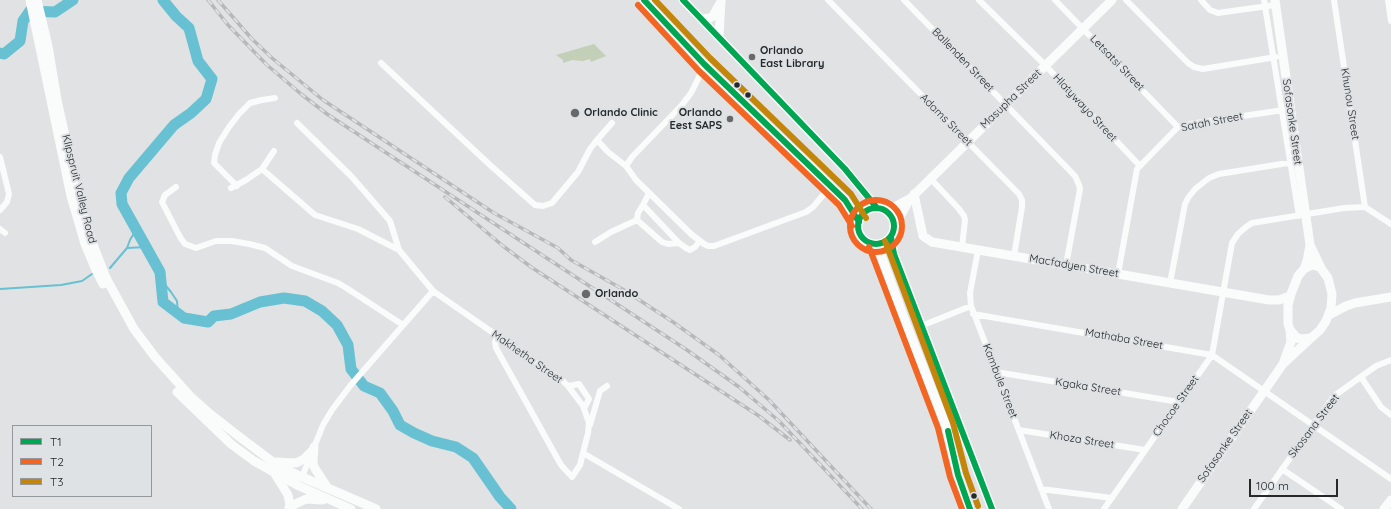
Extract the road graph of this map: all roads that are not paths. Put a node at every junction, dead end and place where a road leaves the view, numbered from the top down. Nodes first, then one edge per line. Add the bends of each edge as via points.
1 (30, 0) edge
2 (37, 0) edge
3 (644, 0) edge
4 (683, 0) edge
5 (720, 0) edge
6 (828, 0) edge
7 (904, 0) edge
8 (979, 0) edge
9 (1055, 0) edge
10 (1112, 0) edge
11 (1126, 0) edge
12 (1201, 0) edge
13 (1334, 0) edge
14 (1388, 0) edge
15 (1265, 3) edge
16 (1275, 3) edge
17 (702, 19) junction
18 (1391, 21) edge
19 (1083, 28) junction
20 (719, 38) junction
21 (44, 48) junction
22 (1278, 57) junction
23 (381, 63) dead end
24 (704, 64) junction
25 (1045, 65) junction
26 (712, 71) junction
27 (700, 75) junction
28 (275, 98) dead end
29 (1005, 104) junction
30 (1286, 109) junction
31 (297, 123) dead end
32 (612, 123) dead end
33 (1178, 127) junction
34 (597, 140) junction
35 (967, 142) junction
36 (274, 151) dead end
37 (0, 157) edge
38 (1294, 162) junction
39 (626, 166) junction
40 (1140, 166) junction
41 (262, 169) junction
42 (930, 178) junction
43 (176, 187) dead end
44 (830, 187) junction
45 (649, 193) junction
46 (911, 199) junction
47 (643, 205) junction
48 (1365, 207) junction
49 (881, 209) junction
50 (0, 210) edge
51 (1302, 215) junction
52 (637, 220) junction
53 (893, 221) junction
54 (859, 222) junction
55 (1391, 224) edge
56 (892, 241) junction
57 (595, 242) dead end
58 (699, 242) junction
59 (679, 243) junction
60 (874, 244) junction
61 (1310, 245) junction
62 (962, 247) junction
63 (399, 250) junction
64 (978, 250) junction
65 (1014, 256) junction
66 (1066, 265) junction
67 (1304, 269) junction
68 (1322, 270) junction
69 (1118, 274) junction
70 (1170, 283) junction
71 (433, 291) junction
72 (1223, 292) junction
73 (1332, 294) junction
74 (1290, 296) junction
75 (1391, 297) edge
76 (1269, 300) junction
77 (1355, 303) junction
78 (970, 306) junction
79 (973, 314) junction
80 (1329, 315) junction
81 (1288, 316) junction
82 (403, 325) junction
83 (921, 326) junction
84 (1290, 330) junction
85 (498, 336) junction
86 (1311, 338) junction
87 (1212, 355) junction
88 (1391, 360) edge
89 (1283, 364) junction
90 (996, 372) junction
91 (1361, 377) junction
92 (568, 386) junction
93 (607, 386) dead end
94 (1264, 391) junction
95 (1180, 402) junction
96 (584, 409) junction
97 (1391, 416) edge
98 (1313, 425) junction
99 (1019, 430) junction
100 (588, 432) junction
101 (314, 448) junction
102 (1145, 450) junction
103 (583, 453) junction
104 (273, 462) junction
105 (1282, 469) junction
106 (274, 474) junction
107 (1391, 479) edge
108 (301, 482) junction
109 (327, 487) junction
110 (1042, 489) junction
111 (1112, 498) junction
112 (330, 500) junction
113 (1391, 500) edge
114 (289, 507) edge
115 (351, 509) edge
116 (376, 509) edge
117 (679, 509) edge
118 (970, 509) edge
119 (992, 509) edge
120 (1049, 509) edge
121 (1104, 509) edge
122 (1182, 509) edge
123 (1254, 509) edge
124 (1341, 509) edge
125 (1384, 509) edge

1 - 21 main road, Klipspruit Valley Road
2 - 21 main road, Klipspruit Valley Road
3 - 24 main road
4 - 17 main road
5 - 17 main road via 713,16
5 - 20 main road
6 - 35 street, Adams Street
7 - 29 street, Ballenden Street
8 - 25 street, Hlatywayo Street
9 - 19 street, Letsatsi Street
10 - 19 main road, Masupha Street
11 - 22 street via 1194,67 1203,69
12 - 15 street via 1210,10 1218,13
13 - 48 street, Khunou Street
14 - 18 street
15 - 16 street
15 - 22 street
16 - 22 main road, Sofasonke Street
17 - 20 main road
19 - 25 main road, Masupha Street
19 - 33 street, Letsatsi Street
20 - 49 main road
21 - 104 main road, Klipspruit Valley Road via 92,242 106,278 134,329 190,396
21 - 106 main road, Klipspruit Valley Road via 50,98 71,196 85,244 110,297 133,337 160,373 231,444
22 - 30 main road, Sofasonke Street
23 - 34 street via 535,205 552,203 578,172
24 - 26 main road
24 - 27 street
25 - 29 main road, Masupha Street
25 - 40 street, Hlatywayo Street
26 - 27 street
26 - 44 main road
27 - 39 street via 682,106
28 - 41 street via 250,103 219,143 215,155 214,163 234,187
29 - 35 main road, Masupha Street
29 - 66 street, Ballenden Street via 1067,166 1079,185
30 - 33 street, Satah Street
30 - 38 main road, Sofasonke Street
31 - 63 street via 365,190 390,221
32 - 34 street
33 - 40 street, Satah Street
34 - 39 street
35 - 42 main road, Masupha Street
35 - 65 street, Adams Street via 1022,200
36 - 41 street
37 - 50 street via 9,194 7,202
38 - 51 main road, Sofasonke Street
38 - 70 street via 1219,174 1195,189 1186,204
39 - 45 street
40 - 69 street, Satah Street via 1136,173
41 - 63 street via 315,215 358,229
42 - 46 main road, Masupha Street
42 - 62 street via 964,216
43 - 82 street via 165,195 162,202 185,244 196,248 216,241 232,241 265,248 292,266 338,283
44 - 54 main road via 844,200
44 - 58 street via 813,207 798,216 714,246
45 - 47 street
45 - 58 street
46 - 49 main road, Masupha Street via 893,208
46 - 53 main road, Masupha Street
46 - 56 main road via 897,222
46 - 62 main road, Macfadyen Street via 923,236 932,242
47 - 52 street
47 - 59 street
48 - 51 street
48 - 55 street
49 - 53 main road via 889,214
49 - 54 main road via 871,209 864,213
51 - 61 main road, Sofasonke Street
51 - 72 street via 1252,223 1238,234 1232,243
52 - 57 street
52 - 59 street via 662,242
53 - 56 main road
54 - 60 main road via 862,237
56 - 60 main road
56 - 83 main road via 894,254
58 - 59 street via 690,250
60 - 118 main road via 946,426 958,475
61 - 67 main road, Sofasonke Street
61 - 68 main road, Sofasonke Street
62 - 64 main road, Macfadyen Street
63 - 71 street, Makhetha Street
64 - 65 main road, Macfadyen Street
64 - 78 street, Kambule Street
65 - 66 main road, Macfadyen Street
66 - 69 main road, Macfadyen Street
67 - 68 main road via 1312,265
67 - 74 main road, Sofasonke Street via 1295,282
68 - 73 main road, Sofasonke Street via 1328,278
69 - 70 main road, Macfadyen Street
70 - 72 main road, Macfadyen Street
71 - 82 street
71 - 85 street, Makhetha Street
72 - 76 main road, Macfadyen Street
72 - 87 street, Chocoe Street
73 - 77 main road via 1342,302
73 - 80 main road, Sofasonke Street
74 - 76 main road, Macfadyen Street
74 - 81 main road, Sofasonke Street
75 - 77 main road
76 - 81 main road, Macfadyen Street via 1282,306
77 - 80 main road
78 - 79 street, Kambule Street
78 - 83 street
79 - 87 street, Mathaba Street
79 - 90 street, Kambule Street
80 - 86 main road, Sofasonke Street via 1320,330
81 - 84 main road, Sofasonke Street
82 - 101 street via 350,386 323,425
83 - 119 main road
84 - 86 main road via 1297,338
84 - 89 main road, Sofasonke Street via 1290,347
85 - 92 street, Makhetha Street
85 - 103 street, Makhetha Street via 496,348 561,465 572,477 580,465
86 - 89 main road, Sofasonke Street
87 - 94 street, Mathaba Street
87 - 95 street, Chocoe Street
88 - 91 street, Skosana Street via 1376,366
89 - 94 main road, Sofasonke Street
90 - 95 street, Kgaka Street
90 - 99 street, Kambule Street
91 - 97 street via 1381,407
91 - 98 street, Skosana Street via 1334,396
92 - 96 street, Makhetha Street
92 - 96 street via 579,384 589,399
93 - 100 street via 600,391
94 - 98 street, Mathaba Street
94 - 122 main road, Sofasonke Street
95 - 102 street, Chocoe Street
96 - 100 street, Makhetha Street via 589,423
98 - 105 street, Skosana Street
98 - 107 street, Mathaba Street
99 - 102 street, Khoza Street
99 - 110 street, Kambule Street
100 - 103 street, Makhetha Street
101 - 104 main road via 304,459 296,463
101 - 108 street
101 - 109 main road via 314,467
102 - 111 street, Chocoe Street
103 - 117 street
104 - 108 main road, Klipspruit Valley Road
105 - 123 street, Skosana Street
105 - 124 street
106 - 108 main road, Klipspruit Valley Road
106 - 114 main road via 286,491
108 - 109 main road, Klipspruit Valley Road
108 - 112 main road, Klipspruit Valley Road
108 - 114 main road
109 - 116 main road, Klipspruit Valley Road
110 - 111 street
110 - 120 street, Kambule Street
111 - 121 street, Chocoe Street
112 - 114 main road via 306,499
112 - 115 main road, Klipspruit Valley Road
113 - 125 main road

